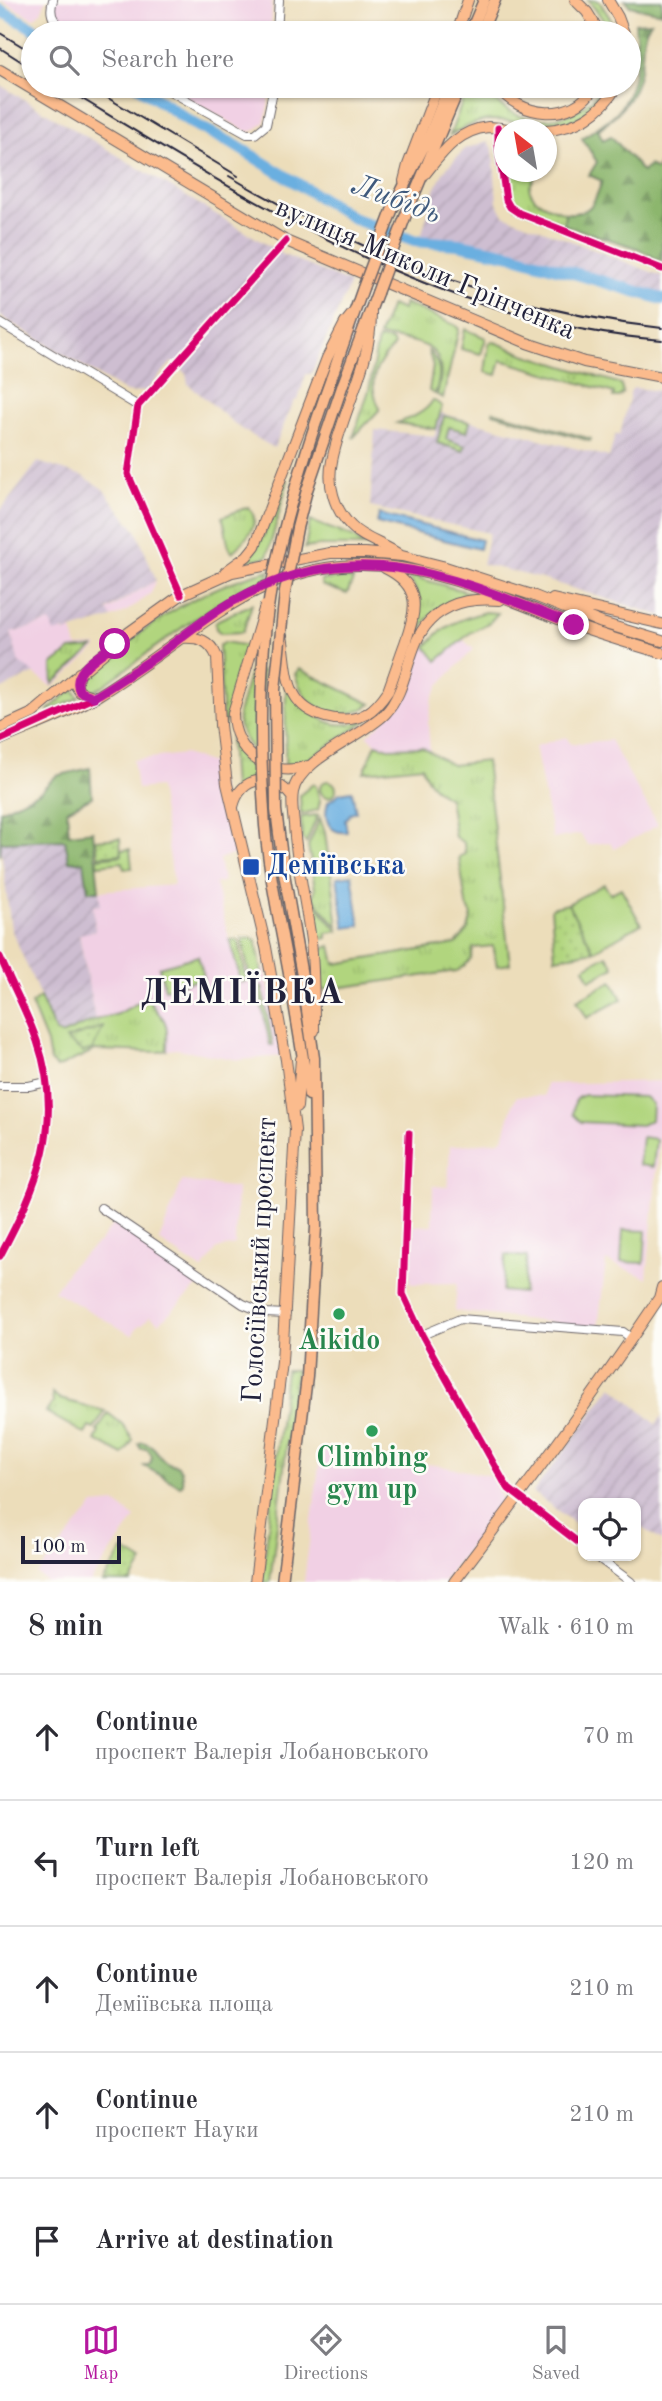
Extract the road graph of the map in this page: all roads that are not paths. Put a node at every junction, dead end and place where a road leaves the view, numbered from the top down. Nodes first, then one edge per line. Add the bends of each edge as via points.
1 (53, 0) edge
2 (279, 0) edge
3 (468, 0) edge
4 (484, 0) edge
5 (495, 0) edge
6 (575, 0) edge
7 (608, 0) edge
8 (54, 21) edge
9 (278, 21) edge
10 (461, 21) edge
11 (475, 21) edge
12 (487, 21) edge
13 (593, 21) edge
14 (620, 21) edge
15 (0, 70) edge
16 (21, 83) edge
17 (47, 98) edge
18 (182, 98) edge
19 (272, 98) edge
20 (434, 98) edge
21 (446, 98) edge
22 (454, 98) edge
23 (509, 98) edge
24 (585, 98) edge
25 (610, 98) edge
26 (494, 128) edge
27 (557, 129) edge
28 (435, 135) junction
29 (422, 177) junction
30 (503, 182) edge
31 (403, 187) junction
32 (286, 241) junction
33 (662, 269) edge
34 (371, 307) junction
35 (356, 309) junction
36 (0, 323) edge
37 (662, 377) edge
38 (138, 406) junction
39 (402, 556) junction
40 (377, 565) junction
41 (274, 575) junction
42 (219, 576) junction
43 (181, 595) junction
44 (532, 595) junction
45 (515, 602) junction
46 (662, 624) edge
47 (280, 629) junction
48 (181, 638) junction
49 (662, 641) edge
50 (662, 653) edge
51 (79, 673) junction
52 (94, 697) junction
53 (233, 713) junction
54 (0, 728) edge
55 (0, 740) edge
56 (221, 741) junction
57 (312, 765) junction
58 (292, 797) junction
59 (232, 811) junction
60 (0, 957) edge
61 (302, 1048) junction
62 (314, 1058) junction
63 (47, 1082) junction
64 (0, 1086) edge
65 (295, 1130) junction
66 (409, 1133) dead end
67 (316, 1139) junction
68 (101, 1208) dead end
69 (0, 1256) edge
70 (662, 1289) edge
71 (286, 1314) junction
72 (422, 1335) junction
73 (631, 1338) junction
74 (520, 1496) junction
75 (578, 1542) edge
76 (603, 1561) edge
77 (255, 1582) edge
78 (282, 1582) edge
79 (454, 1582) edge
80 (631, 1582) edge

1 - 8 street via 50,10
2 - 9 street
3 - 10 main road
4 - 11 highway
5 - 12 highway
6 - 13 main road
7 - 14 main road
15 - 16 main road, вулиця Миколи Грінченка
17 - 32 main road, вулиця Миколи Грінченка
18 - 19 street via 241,133 254,134 269,118
20 - 31 main road
21 - 28 highway
22 - 28 highway
23 - 24 main road via 544,113 565,110
25 - 27 main road via 590,117
26 - 29 main road via 472,130 459,137
28 - 29 highway, Голосіївський проспект
28 - 31 highway, Голосіївський проспект
29 - 34 highway, Голосіївський проспект, bridge
30 - 33 street via 506,200 519,213
31 - 35 highway, Голосіївський проспект, bridge
32 - 37 main road, вулиця Миколи Грінченка via 527,343 584,362
32 - 38 street
34 - 39 main road via 367,349 332,462 332,486 336,506 351,526
34 - 47 highway, Голосіївський проспект, bridge via 307,490
35 - 41 highway, Голосіївський проспект, bridge via 302,460
35 - 42 main road via 327,358 255,546
36 - 38 street
38 - 43 street via 128,474
39 - 42 main road via 330,553
39 - 44 main road
40 - 45 main road via 440,576
40 - 47 main road, bridge via 401,578 412,594 415,613 388,691 365,714 339,719 309,710 295,696
40 - 48 main road via 328,567 268,584
41 - 53 main road, bridge
41 - 61 highway, Голосіївський проспект, bridge via 262,687 264,812
42 - 43 main road
43 - 51 main road
44 - 46 main road
44 - 49 main road
45 - 50 main road
45 - 57 main road via 472,600 437,614 421,633 392,705 378,720
47 - 62 highway, Голосіївський проспект, bridge via 275,690 276,810
48 - 52 main road
48 - 56 main road, Голосіївський проспект via 201,639 217,657
51 - 52 main road via 76,686
51 - 54 main road via 33,713
52 - 55 main road
53 - 56 main road
53 - 57 main road via 235,734 258,762 289,771
56 - 59 main road, Голосіївський проспект
57 - 58 main road via 300,777
58 - 59 main road via 279,783 258,780 239,792
58 - 62 main road via 312,954
59 - 65 main road, Голосіївський проспект via 268,957
60 - 63 street via 32,1026
61 - 65 main road
61 - 67 highway, Голосіївський проспект
62 - 67 highway, Голосіївський проспект
63 - 64 street
63 - 69 street via 49,1122 43,1161
65 - 71 main road, Голосіївський проспект
66 - 72 street via 403,1294
67 - 78 highway, Голосіївський проспект via 309,1349
68 - 71 street via 243,1304 265,1313
70 - 73 main road
71 - 77 main road, Голосіївський проспект
72 - 73 street via 460,1319 623,1332
72 - 74 street via 504,1482
73 - 74 main road
74 - 75 street
74 - 79 main road
76 - 80 street

